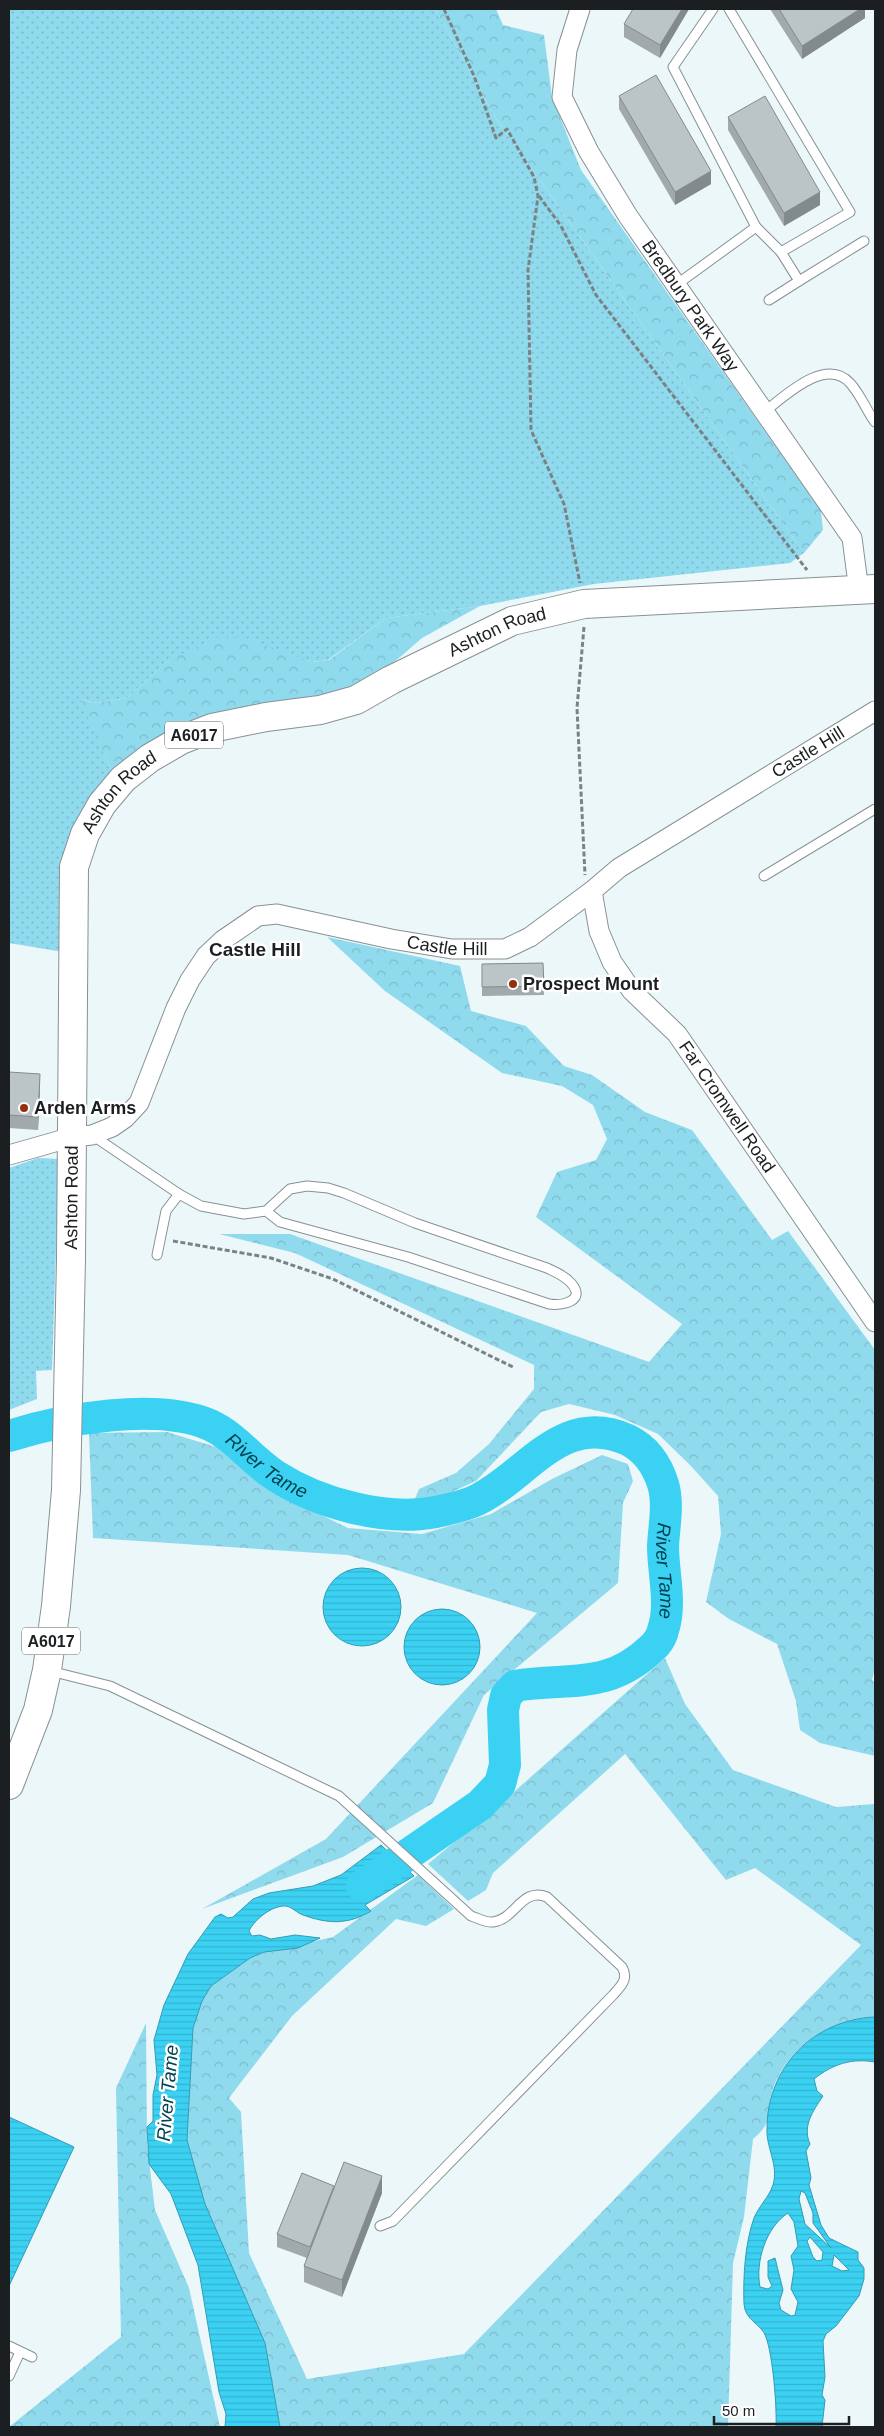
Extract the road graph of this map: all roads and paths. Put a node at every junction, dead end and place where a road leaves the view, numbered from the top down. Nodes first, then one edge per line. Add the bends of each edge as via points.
1 (444, 9) edge
2 (580, 9) edge
3 (714, 9) edge
4 (729, 9) edge
5 (538, 196) junction
6 (756, 227) junction
7 (864, 241) dead end
8 (781, 252) junction
9 (799, 281) junction
10 (676, 285) junction
11 (769, 300) dead end
12 (763, 412) junction
13 (875, 422) edge
14 (867, 590) edge
15 (825, 593) junction
16 (584, 604) junction
17 (875, 711) edge
18 (875, 809) edge
19 (764, 876) dead end
20 (592, 891) junction
21 (82, 1136) junction
22 (9, 1154) edge
23 (179, 1194) junction
24 (266, 1211) junction
25 (160, 1239) junction
26 (157, 1255) dead end
27 (875, 1322) edge
28 (515, 1368) dead end
29 (47, 1670) junction
30 (9, 1785) edge
31 (380, 2226) dead end
32 (9, 2346) edge
33 (20, 2352) junction
34 (32, 2357) dead end
35 (9, 2376) edge

1 - 5 path via 474,76 496,138 506,129 534,177
2 - 10 street, Bredbury Park Way via 567,50 562,97 608,184
3 - 6 lane via 673,67
4 - 8 lane via 850,212
5 - 15 path via 561,226 596,295
5 - 16 path via 528,270 531,430 564,504
6 - 8 lane
6 - 10 lane
7 - 9 lane
8 - 9 lane
9 - 11 lane
10 - 12 street, Bredbury Park Way
12 - 13 lane via 811,377 829,374 848,381
12 - 14 street, Bredbury Park Way via 852,538
14 - 15 highway, Ashton Road / A6017
15 - 16 highway, Ashton Road / A6017
16 - 20 path via 578,708 583,871
16 - 21 highway, Ashton Road / A6017 via 512,620 356,700 320,710 212,728 181,740 123,779 102,804 85,834 74,867
17 - 20 street, Castle Hill via 619,868
18 - 19 lane
20 - 21 street, Castle Hill via 530,937 505,948 452,950 278,914 258,916 223,940 206,956 190,980 138,1103 112,1127
20 - 27 street, Far Cromwell Road via 600,931 612,962 632,991 677,1034
21 - 22 street, Castle Hill
21 - 23 lane
21 - 29 highway, Ashton Road / A6017 via 67,1388 66,1490
23 - 24 lane via 201,1206 222,1211 244,1214
23 - 25 lane via 166,1211
24 - 24 lane via 290,1189 307,1186 344,1193 415,1223 547,1268 572,1284 574,1298 562,1306 549,1304 408,1257 280,1222
25 - 26 lane
25 - 28 path via 271,1258 333,1278
29 - 30 highway, A6017 via 38,1710
29 - 31 lane via 110,1686 339,1796 471,1916 493,1922 526,1897 541,1894 547,1897 625,1972 625,1981 393,2221
32 - 33 lane
33 - 34 lane
33 - 35 lane

